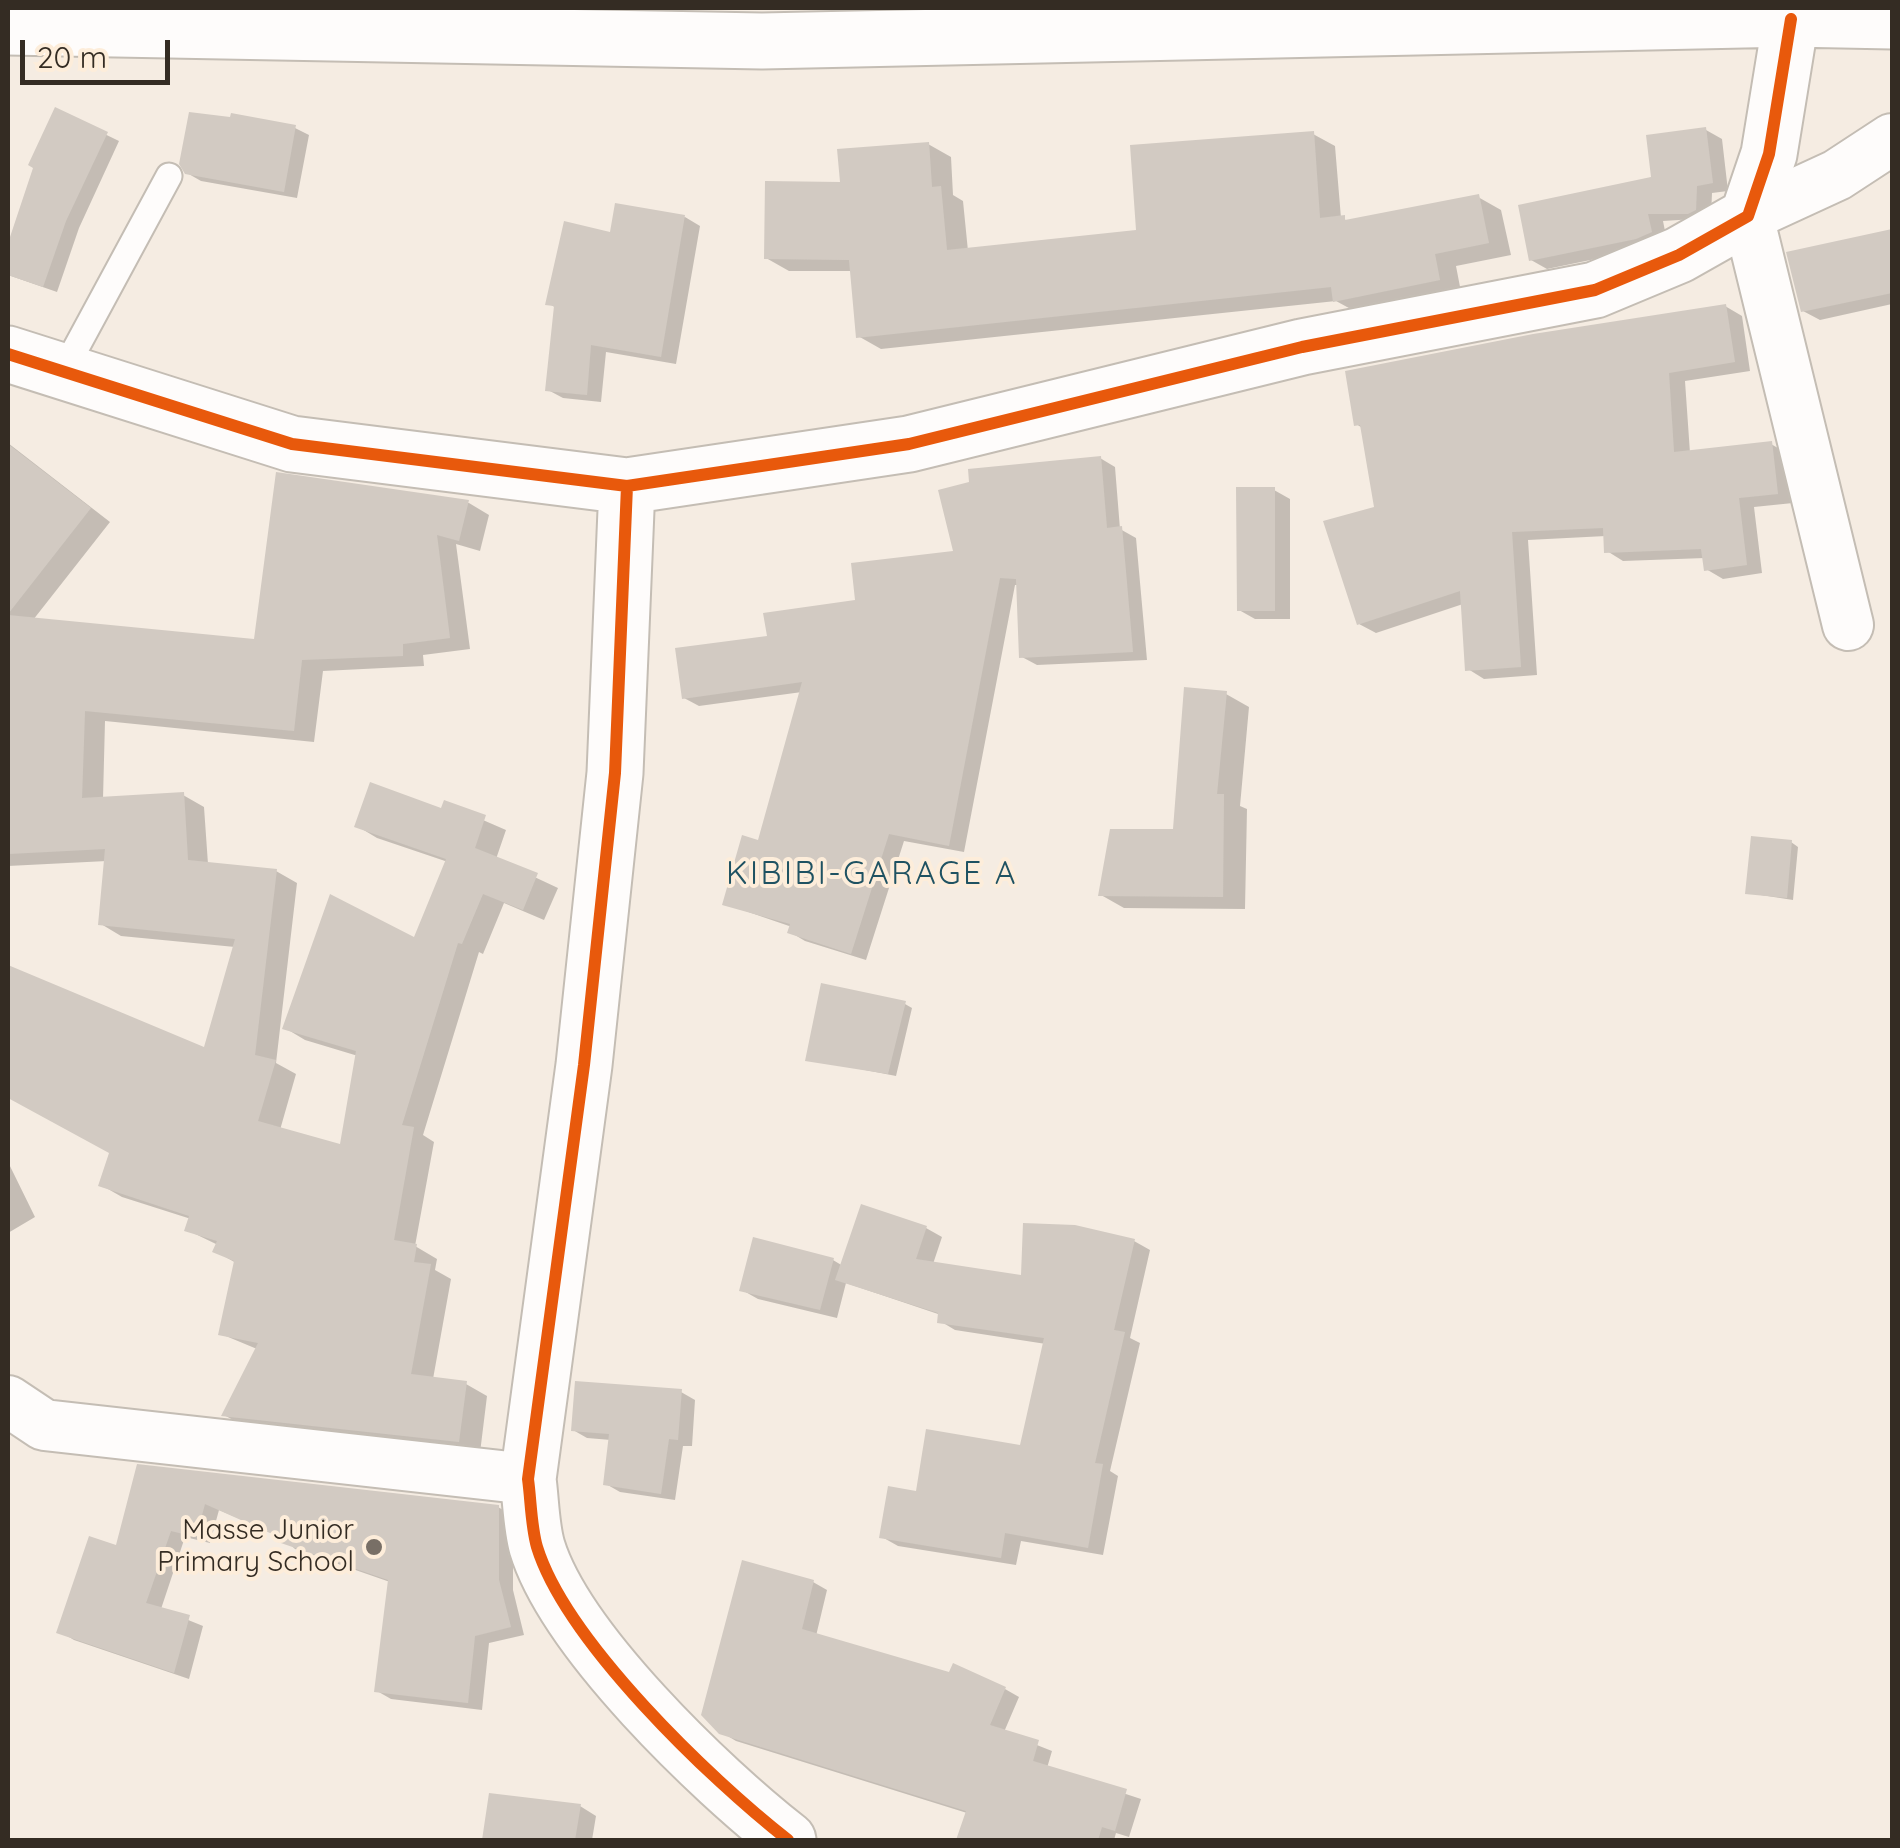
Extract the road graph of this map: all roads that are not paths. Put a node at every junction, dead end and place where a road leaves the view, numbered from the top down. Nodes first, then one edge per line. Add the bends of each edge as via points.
1 (1791, 19) junction
2 (1892, 20) edge
3 (946, 22) edge
4 (8, 26) edge
5 (1892, 139) edge
6 (168, 176) dead end
7 (1748, 216) junction
8 (8, 354) edge
9 (63, 372) junction
10 (627, 486) junction
11 (1848, 626) dead end
12 (8, 1401) edge
13 (528, 1479) junction
14 (788, 1840) edge

1 - 2 street
1 - 3 street
1 - 7 street via 1769,154
3 - 4 street via 762,41
5 - 7 street via 1837,175
6 - 9 lane
7 - 10 street via 1596,290 1302,347 909,444
7 - 11 street
8 - 9 street
9 - 10 street via 292,444
10 - 13 street via 615,772 584,1065
12 - 13 street via 44,1425
13 - 14 street via 536,1546 559,1596 628,1689

